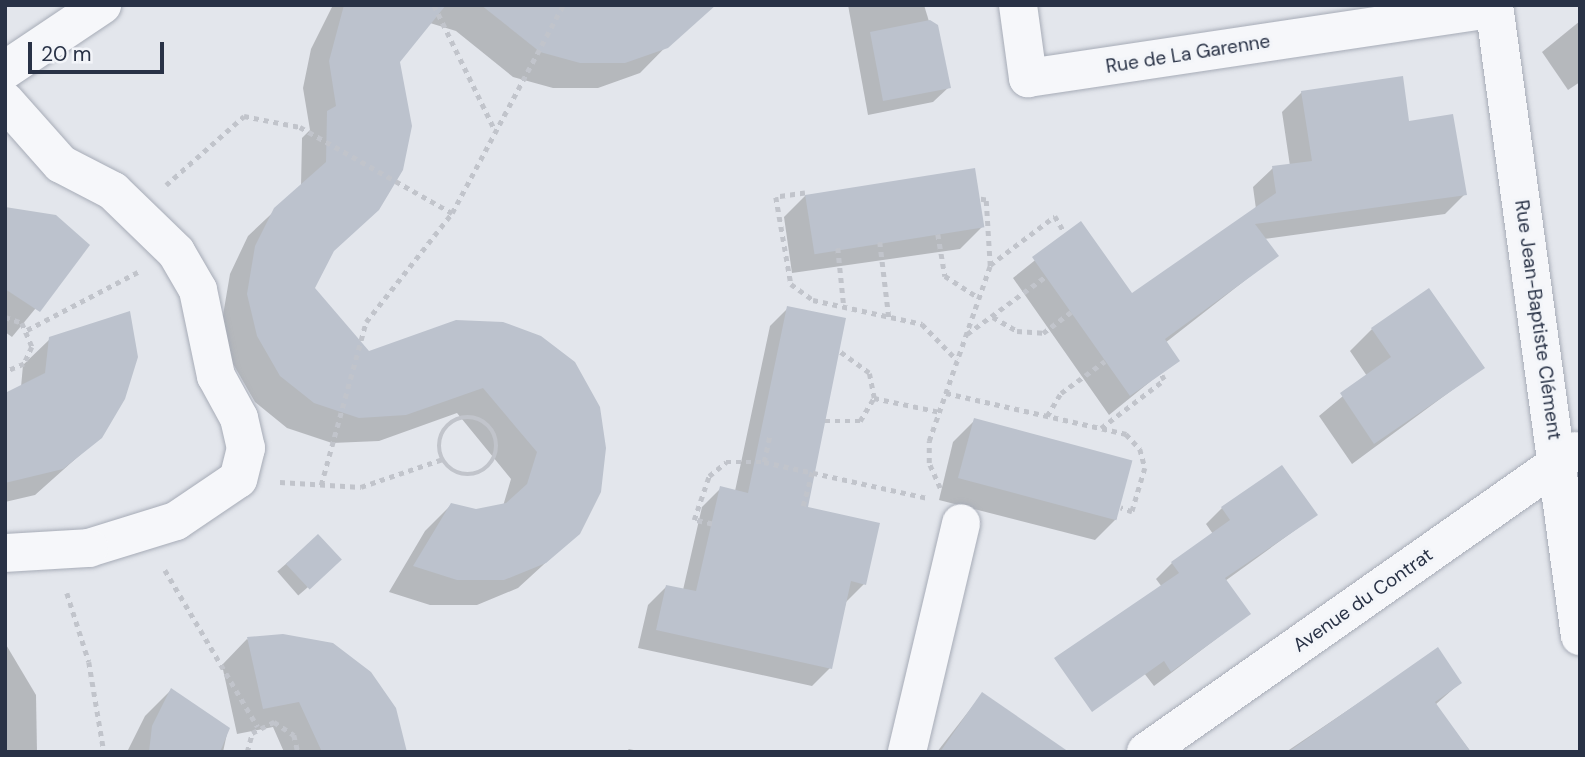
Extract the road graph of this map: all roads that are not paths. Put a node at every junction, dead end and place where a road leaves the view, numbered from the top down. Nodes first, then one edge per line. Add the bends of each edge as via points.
1 (102, 5) edge
2 (1018, 5) edge
3 (1494, 6) edge
4 (5, 70) edge
5 (5, 100) edge
6 (1569, 455) edge
7 (954, 513) road end
8 (5, 554) edge
9 (1580, 636) edge
10 (907, 752) edge
11 (1146, 752) edge

1 - 4 street
2 - 3 street, Rue de La Garenne via 1028,78
3 - 6 street, Rue Jean-Baptiste Clément
5 - 8 street via 61,164 136,211 176,252 198,290 216,376 239,418 246,448 238,479 176,521 56,554
6 - 9 street, Rue Jean-Baptiste Clément
6 - 11 street, Avenue du Contrat
7 - 10 street

